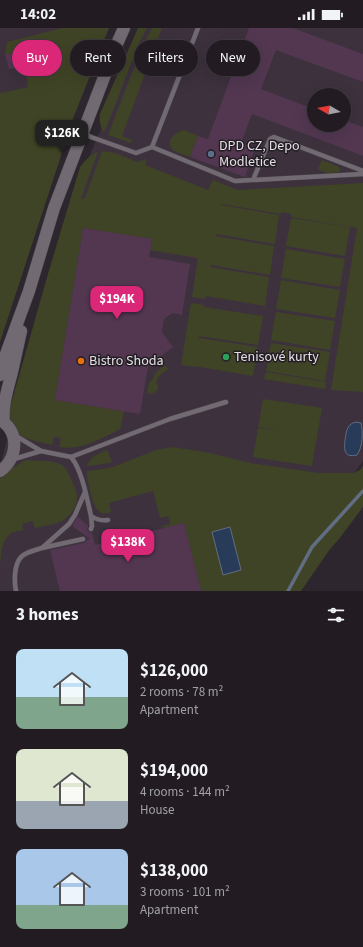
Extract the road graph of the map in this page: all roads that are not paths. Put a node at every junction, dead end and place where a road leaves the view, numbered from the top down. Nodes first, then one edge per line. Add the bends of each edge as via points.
1 (124, 28) edge
2 (198, 28) edge
3 (83, 133) junction
4 (152, 147) junction
5 (363, 171) edge
6 (363, 174) edge
7 (253, 180) junction
8 (29, 291) junction
9 (0, 375) edge
10 (226, 402) dead end
11 (2, 421) edge
12 (13, 434) junction
13 (41, 451) junction
14 (71, 457) junction
15 (10, 461) junction
16 (0, 471) edge
17 (85, 492) junction
18 (91, 516) junction
19 (108, 520) dead end
20 (91, 529) dead end
21 (83, 539) dead end
22 (42, 548) junction
23 (16, 591) edge

1 - 3 main road
2 - 4 lane
3 - 4 lane via 136,153
3 - 8 main road via 54,208
4 - 7 lane via 235,181
5 - 7 lane via 274,137 270,139
6 - 7 lane
8 - 9 main road
8 - 11 main road via 4,401
10 - 14 lane via 170,419
11 - 12 main road
12 - 13 lane
12 - 15 main road via 14,448
13 - 14 lane
13 - 15 lane
14 - 17 lane via 79,470
15 - 16 main road
17 - 18 lane
17 - 22 lane via 69,524
18 - 19 lane via 102,521
18 - 20 lane
21 - 22 lane
22 - 23 lane via 21,558 15,570

